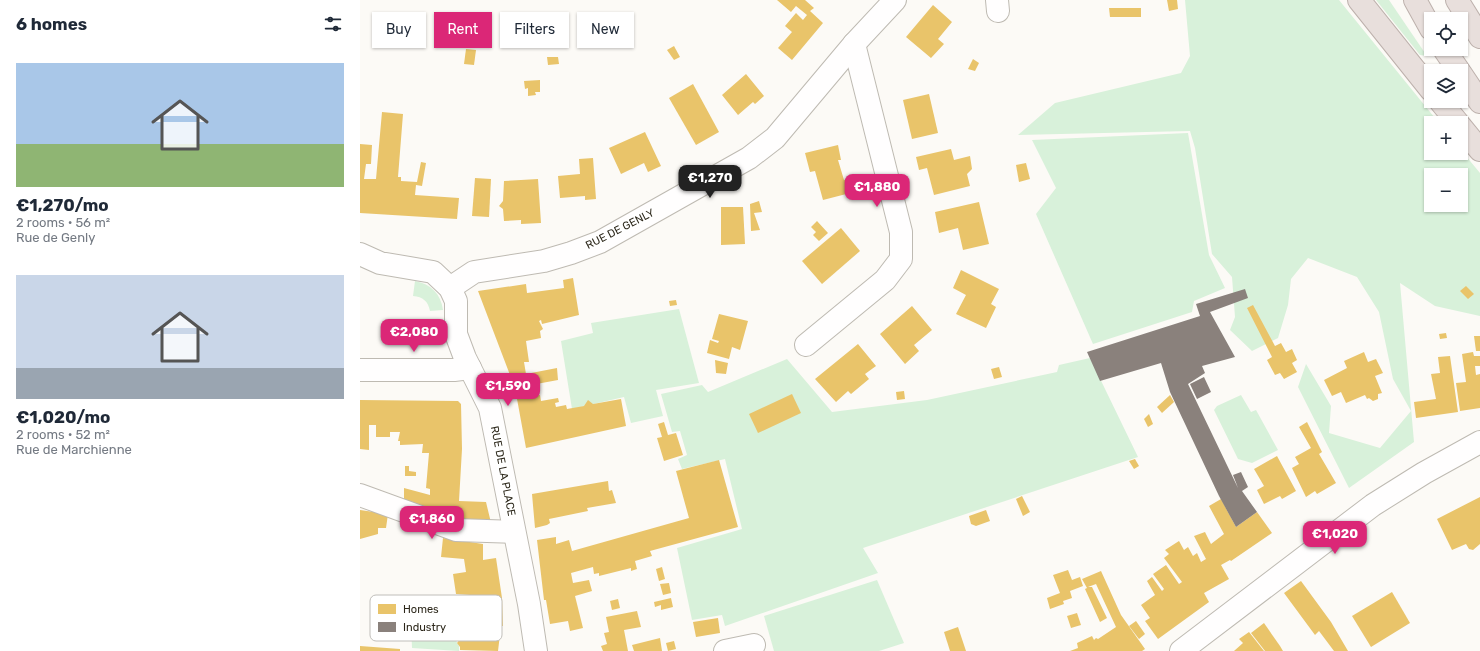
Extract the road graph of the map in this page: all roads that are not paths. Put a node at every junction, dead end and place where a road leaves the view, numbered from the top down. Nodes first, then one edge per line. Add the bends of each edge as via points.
1 (895, 0) edge
2 (1359, 0) edge
3 (1415, 0) edge
4 (1456, 0) edge
5 (1424, 16) edge
6 (1480, 37) edge
7 (854, 44) junction
8 (1424, 81) edge
9 (1468, 84) edge
10 (1480, 102) edge
11 (1446, 108) edge
12 (1452, 116) edge
13 (1468, 135) edge
14 (1480, 150) edge
15 (360, 254) edge
16 (450, 288) junction
17 (806, 345) dead end
18 (470, 368) junction
19 (360, 370) edge
20 (1480, 442) edge
21 (360, 495) edge
22 (514, 532) junction
23 (754, 645) dead end
24 (536, 651) edge
25 (725, 651) edge
26 (1181, 651) edge

1 - 7 street, RUE DE GENLY
2 - 8 highway
3 - 5 highway
4 - 6 highway
7 - 16 street, RUE DE GENLY via 775,138 748,158 600,242 544,261 474,272
7 - 17 street via 901,232 901,259 885,280
9 - 10 highway
11 - 12 highway
13 - 14 highway
15 - 16 street, RUE DE LA PLACE via 380,263 433,272
16 - 18 street, RUE DE LA PLACE via 456,301 456,334
18 - 19 street
18 - 22 street, RUE DE LA PLACE via 490,408
20 - 26 street via 1373,505
21 - 22 street, RUE DE LA PLACE via 456,530
22 - 24 street, RUE DE LA PLACE
23 - 25 street

